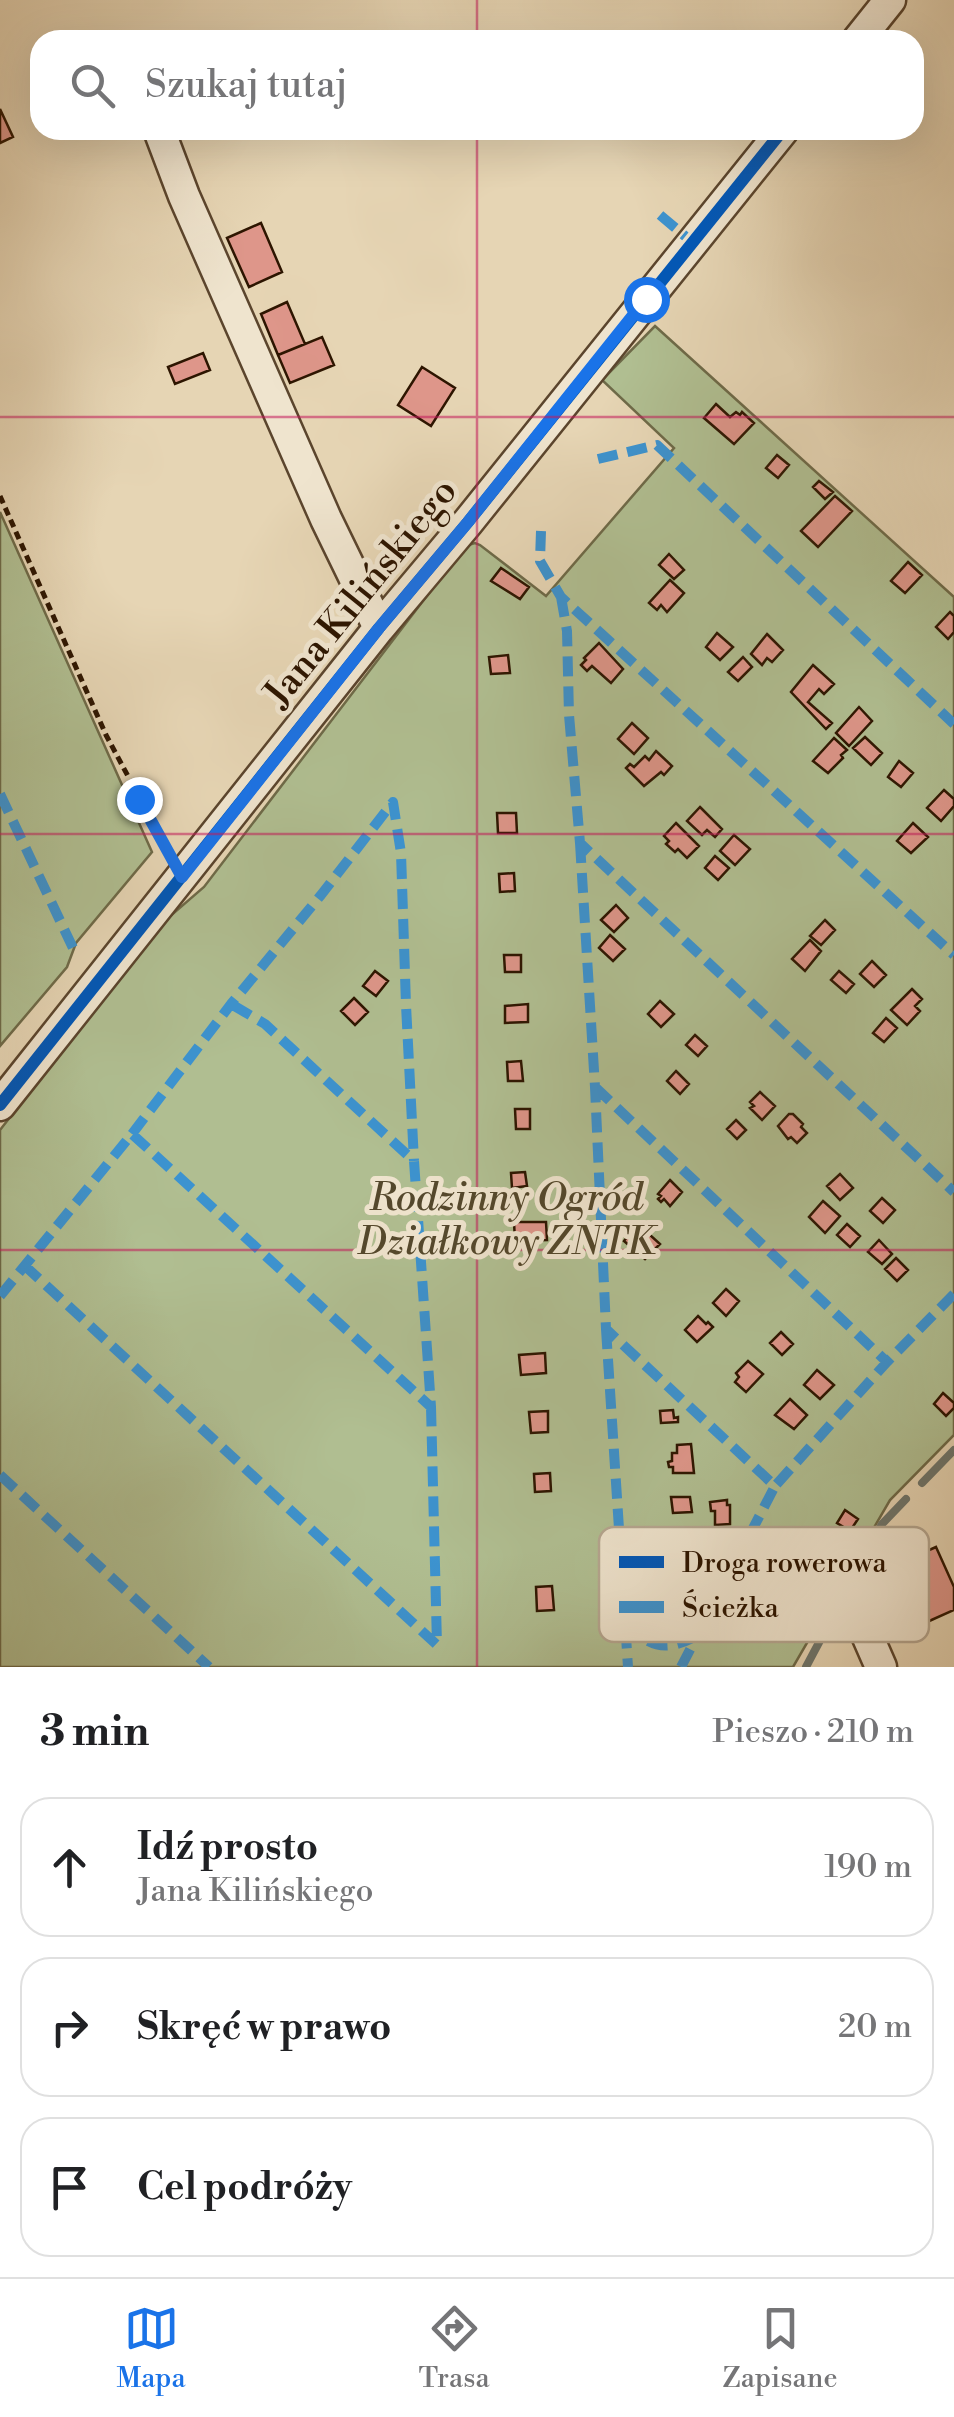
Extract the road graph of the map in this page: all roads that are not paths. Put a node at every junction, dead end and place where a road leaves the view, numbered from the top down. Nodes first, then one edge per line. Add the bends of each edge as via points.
1 (890, 0) edge
2 (866, 30) edge
3 (163, 140) edge
4 (775, 140) edge
5 (379, 628) junction
6 (0, 1105) edge
7 (870, 1642) edge
8 (881, 1667) edge

1 - 2 street
3 - 5 street
4 - 5 street, Jana Kilińskiego
5 - 6 street, Jana Kilińskiego
7 - 8 street

